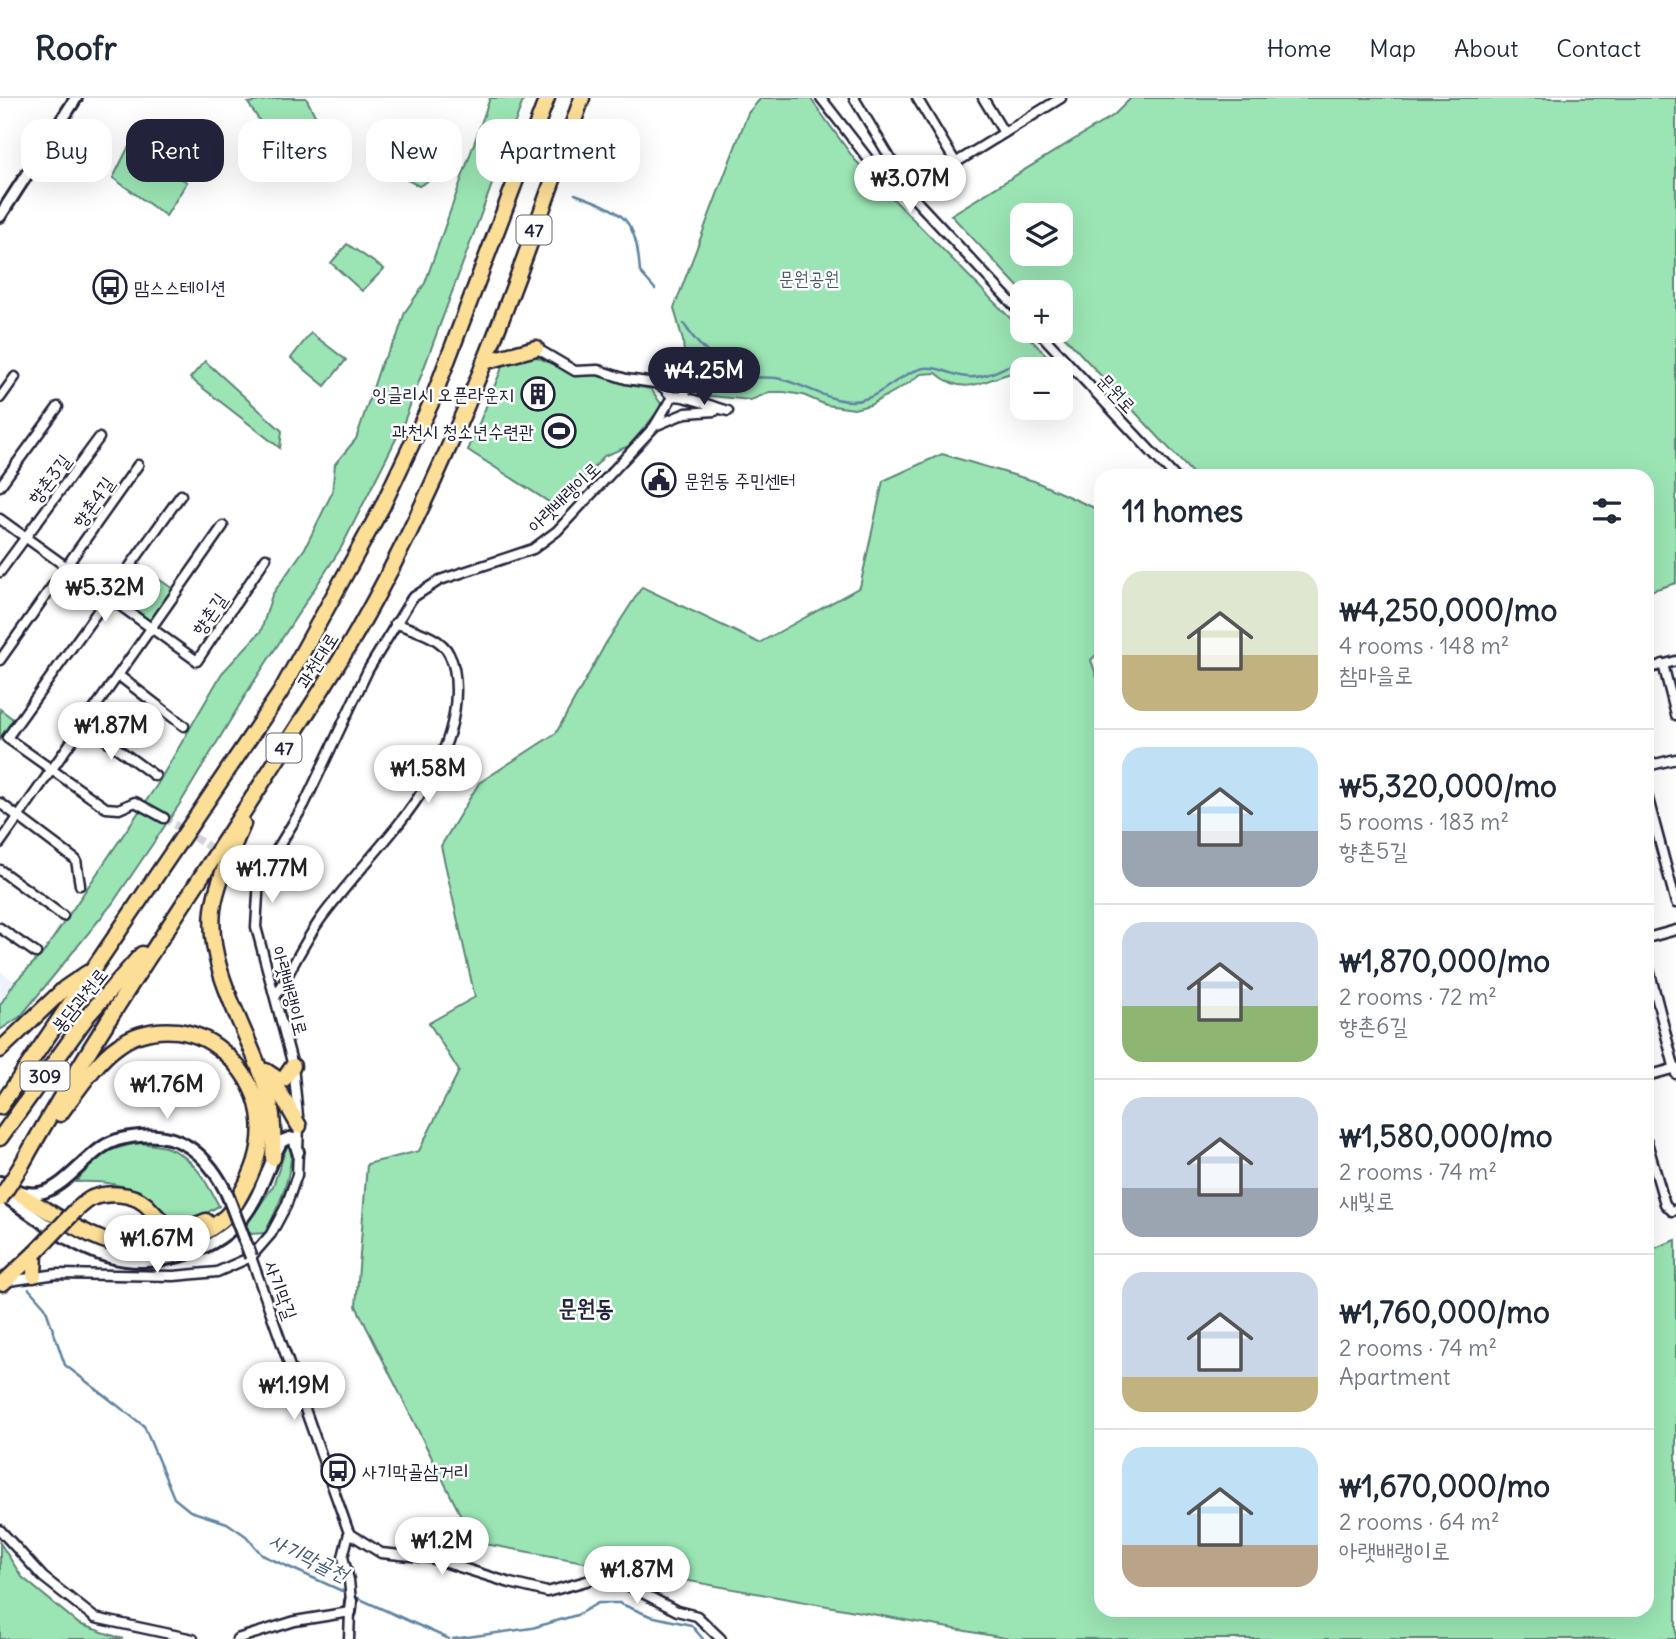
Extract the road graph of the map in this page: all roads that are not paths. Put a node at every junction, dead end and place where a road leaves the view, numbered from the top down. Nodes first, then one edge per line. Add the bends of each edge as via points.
1 (76, 98) edge
2 (547, 98) edge
3 (582, 98) edge
4 (821, 98) edge
5 (854, 98) edge
6 (917, 98) edge
7 (983, 98) edge
8 (1061, 98) edge
9 (1049, 101) edge
10 (1004, 134) junction
11 (956, 163) junction
12 (891, 178) junction
13 (908, 192) junction
14 (0, 216) edge
15 (1010, 301) edge
16 (1049, 343) edge
17 (536, 348) joint
18 (484, 362) junction
19 (15, 377) dead end
20 (0, 398) edge
21 (687, 398) junction
22 (672, 399) junction
23 (58, 407) dead end
24 (683, 414) junction
25 (654, 426) junction
26 (99, 439) dead end
27 (138, 465) dead end
28 (1163, 469) edge
29 (0, 486) edge
30 (181, 495) dead end
31 (0, 519) edge
32 (223, 526) dead end
33 (25, 537) junction
34 (266, 558) dead end
35 (66, 567) junction
36 (0, 572) edge
37 (107, 596) junction
38 (395, 623) junction
39 (151, 628) junction
40 (0, 660) edge
41 (1676, 661) edge
42 (1663, 664) junction
43 (1654, 667) edge
44 (118, 676) junction
45 (1676, 715) edge
46 (84, 724) junction
47 (184, 726) dead end
48 (1676, 759) edge
49 (1654, 764) edge
50 (52, 769) junction
51 (155, 776) dead end
52 (252, 799) junction
53 (0, 803) edge
54 (19, 816) junction
55 (164, 818) tunnel mouth
56 (1654, 821) edge
57 (0, 843) edge
58 (0, 870) edge
59 (80, 885) dead end
60 (1676, 903) edge
61 (63, 916) dead end
62 (169, 924) junction
63 (0, 928) edge
64 (1676, 930) edge
65 (1654, 936) edge
66 (36, 953) dead end
67 (94, 968) junction
68 (1654, 987) edge
69 (276, 996) junction
70 (0, 1050) edge
71 (293, 1066) junction
72 (258, 1067) junction
73 (1676, 1070) edge
74 (1654, 1075) edge
75 (0, 1107) edge
76 (299, 1126) junction
77 (0, 1138) edge
78 (298, 1152) junction
79 (272, 1158) junction
80 (21, 1166) junction
81 (1654, 1166) edge
82 (0, 1182) edge
83 (16, 1192) junction
84 (0, 1193) edge
85 (233, 1196) junction
86 (0, 1199) edge
87 (1674, 1210) edge
88 (35, 1253) junction
89 (251, 1257) junction
90 (34, 1275) junction
91 (1, 1284) edge
92 (0, 1530) edge
93 (349, 1533) junction
94 (350, 1606) junction
95 (193, 1639) edge
96 (237, 1639) edge
97 (349, 1639) edge
98 (721, 1639) edge

1 - 14 street
2 - 67 highway, 과천대로 / 47 via 458,337 382,507 280,693
3 - 18 highway, 과천대로 / 47
4 - 12 street via 869,160
5 - 12 street via 895,166
6 - 11 street
7 - 10 street
8 - 9 street
9 - 10 street
10 - 11 street
11 - 13 street
12 - 13 street
13 - 15 street
16 - 28 street, 문원로
17 - 18 highway
17 - 22 street via 575,371 597,370 655,383
18 - 52 highway, 과천대로 / 47 via 411,528 358,631
19 - 20 street
21 - 22 street via 680,394
21 - 22 street, 아랫배랭이로 via 678,373
21 - 24 street via 690,407
21 - 24 street via 728,411
22 - 24 street via 672,414
22 - 25 street, 아랫배랭이로
23 - 29 street
24 - 25 street
25 - 38 street, 아랫배랭이로 via 557,531 533,549 440,580 412,598
26 - 33 street, 향촌3길
27 - 35 street, 향촌4길
30 - 37 street
31 - 33 street, 향촌길
32 - 39 street
33 - 35 street, 향촌길
33 - 36 street, 향촌3길
34 - 39 street, 향촌길 via 197,661
35 - 37 street, 향촌길
35 - 40 street, 향촌4길
37 - 39 street, 향촌길
37 - 50 street via 8,738
38 - 69 street, 아랫배랭이로 via 304,805 259,879 256,927
38 - 69 street via 433,639 449,653 456,679 450,732 421,790 321,918
39 - 44 street
41 - 42 street
42 - 43 street
42 - 45 street
44 - 46 street
44 - 47 street
46 - 50 street
46 - 51 street
48 - 49 street
50 - 54 street
50 - 55 street via 106,808 119,809 135,802
52 - 62 highway, 과천대로 / 47
52 - 72 highway via 213,909 213,942
53 - 54 street
54 - 57 street
54 - 59 street via 76,860
56 - 60 street
58 - 61 street
62 - 77 highway, 봉담과천로 / 309 via 89,1014
62 - 80 highway, 과천대로 / 47
63 - 66 street
64 - 65 street
67 - 70 highway via 65,988
67 - 75 highway, 과천대로 / 47
68 - 73 street
69 - 71 street, 아랫배랭이로
71 - 72 highway via 284,1079
71 - 76 street, 아랫배랭이로
72 - 76 highway via 279,1091
72 - 79 highway via 274,1127
73 - 74 street
76 - 78 street, 아랫배랭이로
78 - 79 street via 290,1138 282,1141
78 - 89 street, 아랫배랭이로 via 297,1175 286,1206
79 - 84 street via 257,1196 240,1221 216,1242 163,1259 106,1256 77,1243
80 - 85 highway via 117,1046 146,1032 197,1033 237,1065 257,1101 260,1152 252,1176
80 - 86 highway, 과천대로 / 47, bridge
81 - 87 street via 1665,1204
82 - 83 street
83 - 85 highway via 88,1232 116,1244 143,1248 167,1246 213,1227 226,1217
83 - 85 street via 46,1192 63,1183 101,1147 122,1138 148,1135 171,1137 191,1147
85 - 88 highway, bridge via 215,1217 177,1228 130,1196 91,1199
85 - 89 street, bridge
88 - 90 highway
88 - 91 highway
89 - 90 street, 아랫배랭이로 via 217,1272 174,1276
89 - 93 street, 사기막길
90 - 91 street, 아랫배랭이로
92 - 95 street via 43,1577 95,1618
93 - 94 street, 사기막길 via 343,1557
93 - 98 street via 381,1553 431,1558 547,1592 608,1575 677,1611 697,1616
94 - 96 street
94 - 97 street, 사기막길

